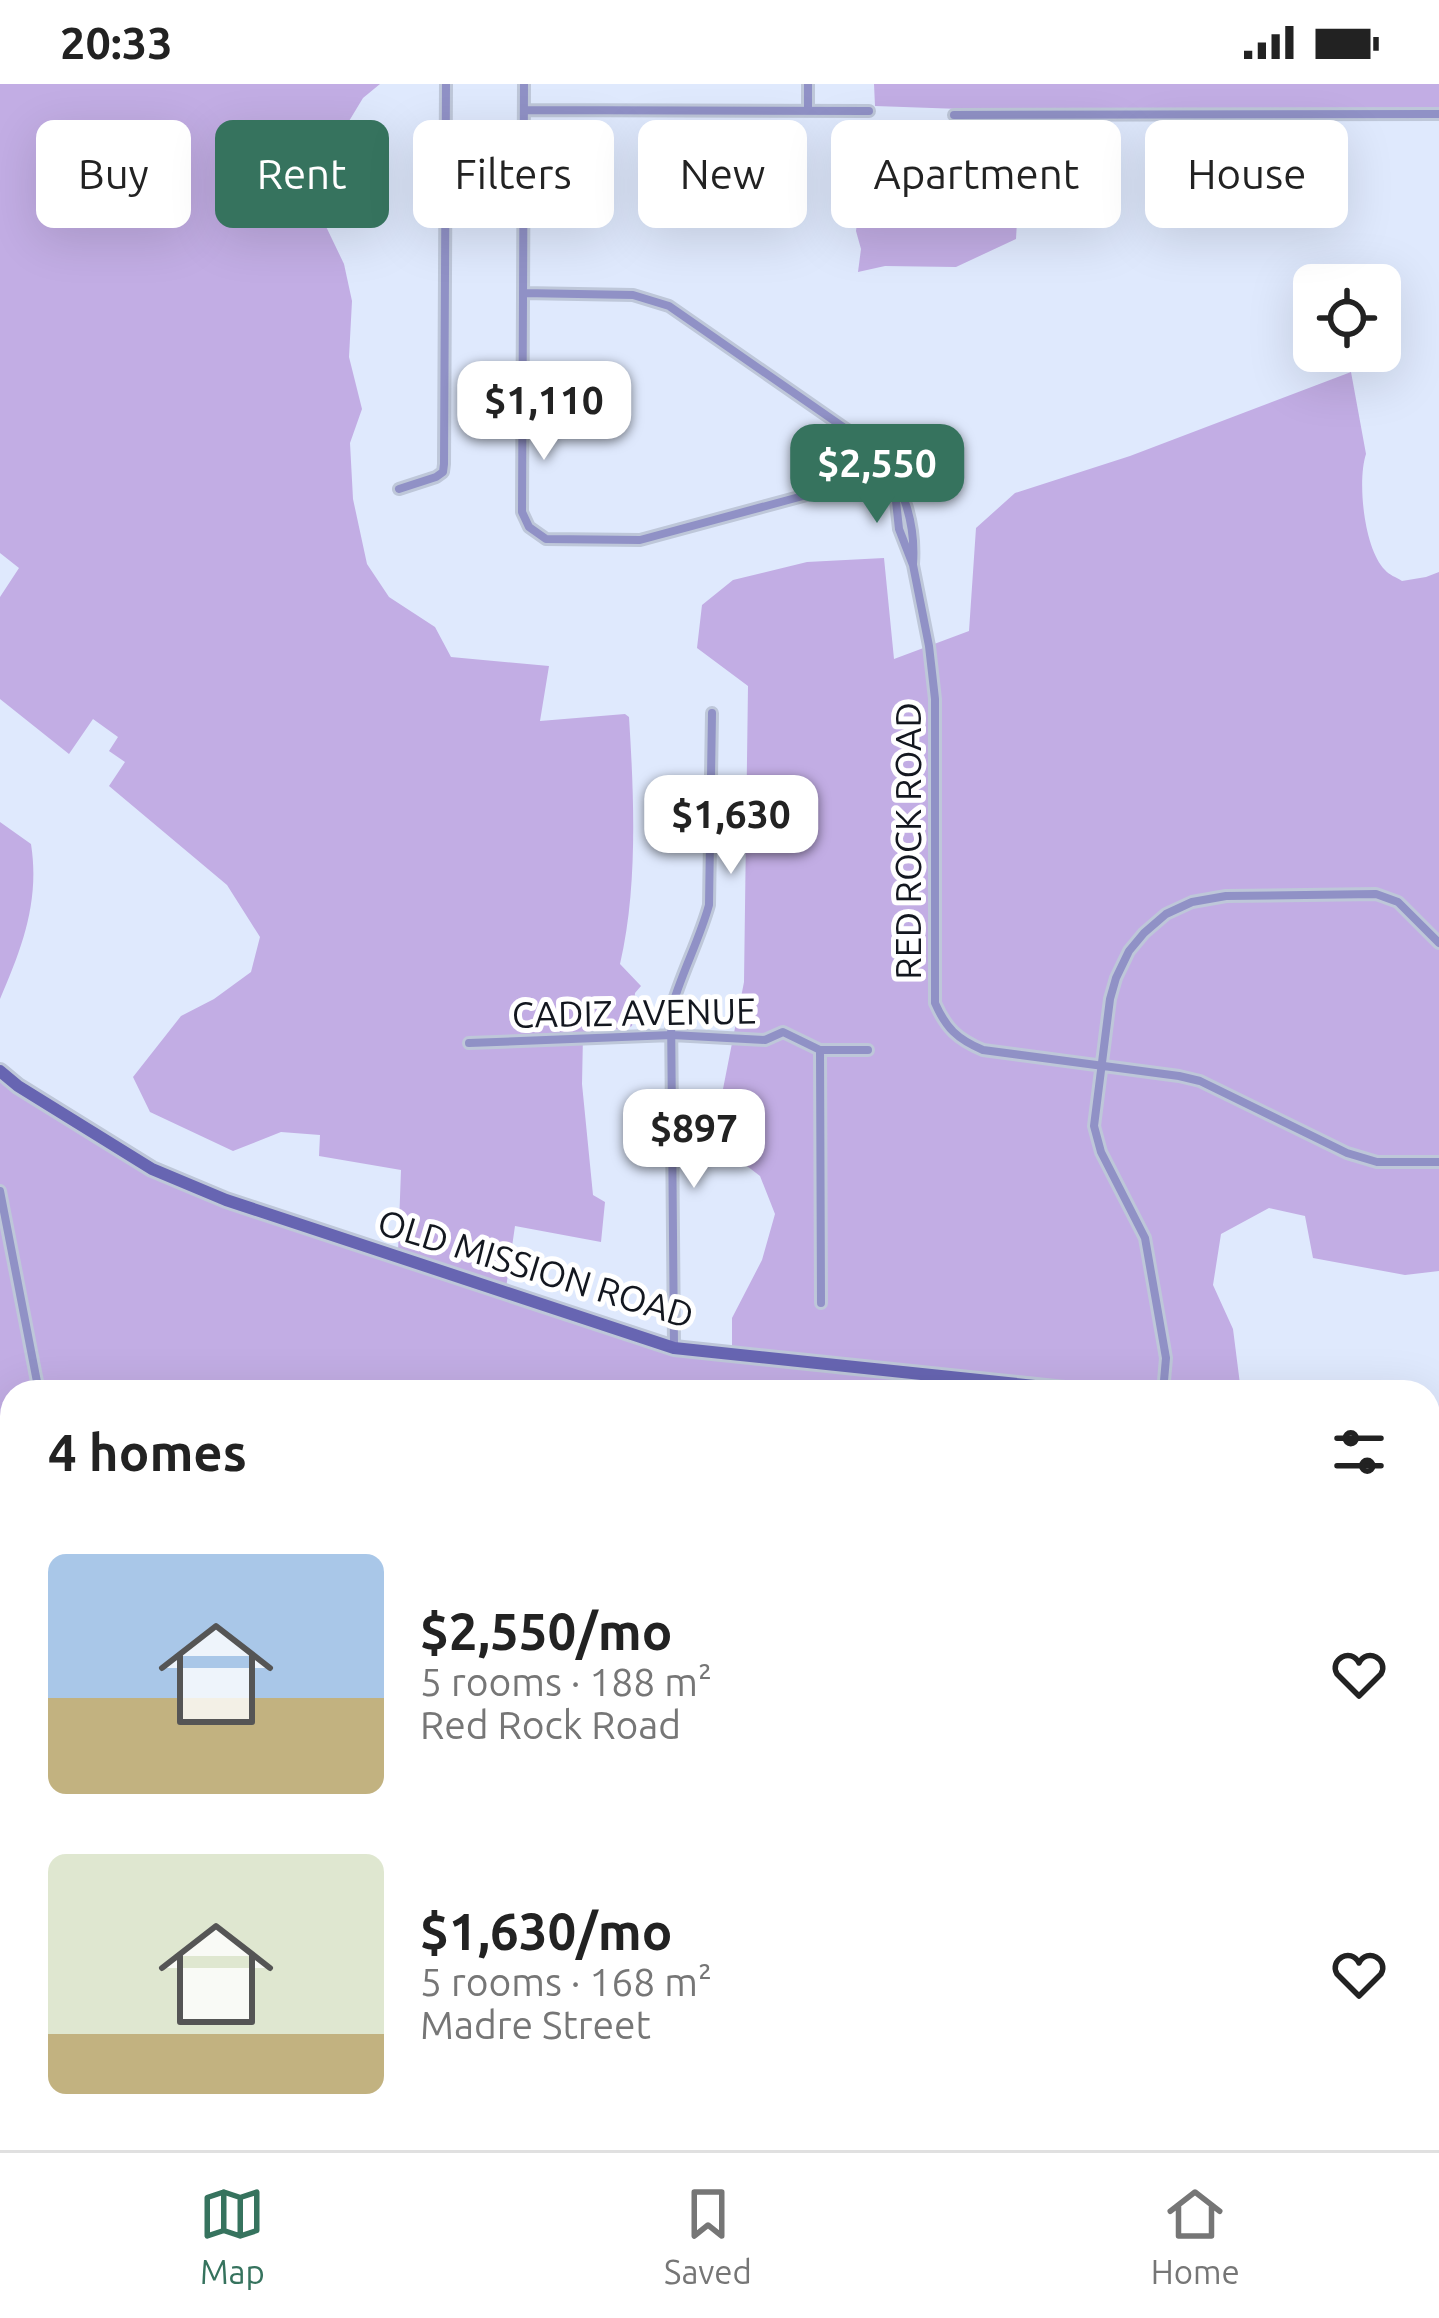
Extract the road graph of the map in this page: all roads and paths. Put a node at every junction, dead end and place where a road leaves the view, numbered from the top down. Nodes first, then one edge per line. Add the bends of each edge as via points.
1 (446, 84) edge
2 (524, 84) edge
3 (808, 84) edge
4 (524, 110) junction
5 (808, 111) junction
6 (869, 111) dead end
7 (1439, 114) edge
8 (954, 115) dead end
9 (523, 293) junction
10 (865, 442) junction
11 (893, 473) junction
12 (399, 489) dead end
13 (898, 520) junction
14 (911, 520) junction
15 (913, 566) junction
16 (712, 713) dead end
17 (1439, 943) edge
18 (672, 1035) junction
19 (469, 1042) dead end
20 (820, 1050) junction
21 (868, 1050) dead end
22 (1102, 1066) junction
23 (0, 1071) edge
24 (1439, 1162) edge
25 (0, 1191) edge
26 (821, 1303) dead end
27 (674, 1348) junction
28 (38, 1380) edge
29 (979, 1380) edge
30 (1163, 1380) edge

1 - 12 street via 444,464 436,477
2 - 4 street
3 - 5 street
4 - 5 street
4 - 9 street
5 - 6 street
7 - 8 street
9 - 10 street, RED ROCK ROAD via 633,295 669,306
9 - 10 street via 522,512 546,539 640,540 814,493 835,482
10 - 11 street, RED ROCK ROAD
11 - 13 street, RED ROCK ROAD
11 - 14 street, RED ROCK ROAD
13 - 14 street
13 - 15 street, RED ROCK ROAD
14 - 15 street, RED ROCK ROAD
15 - 22 street, RED ROCK ROAD via 935,699 935,1003 945,1026 983,1050
16 - 18 street via 710,905 677,989
17 - 22 street via 1398,902 1376,894 1192,902 1166,914 1130,951 1110,999
18 - 19 street, CADIZ AVENUE
18 - 20 street, CADIZ AVENUE via 765,1040 783,1031
18 - 27 street
20 - 21 street, CADIZ AVENUE
20 - 26 street
22 - 24 street, RED ROCK ROAD via 1200,1081 1377,1162
22 - 30 street via 1094,1126 1145,1238
23 - 27 street, OLD MISSION ROAD via 152,1169 226,1200
25 - 28 street
27 - 29 street, OLD MISSION ROAD

